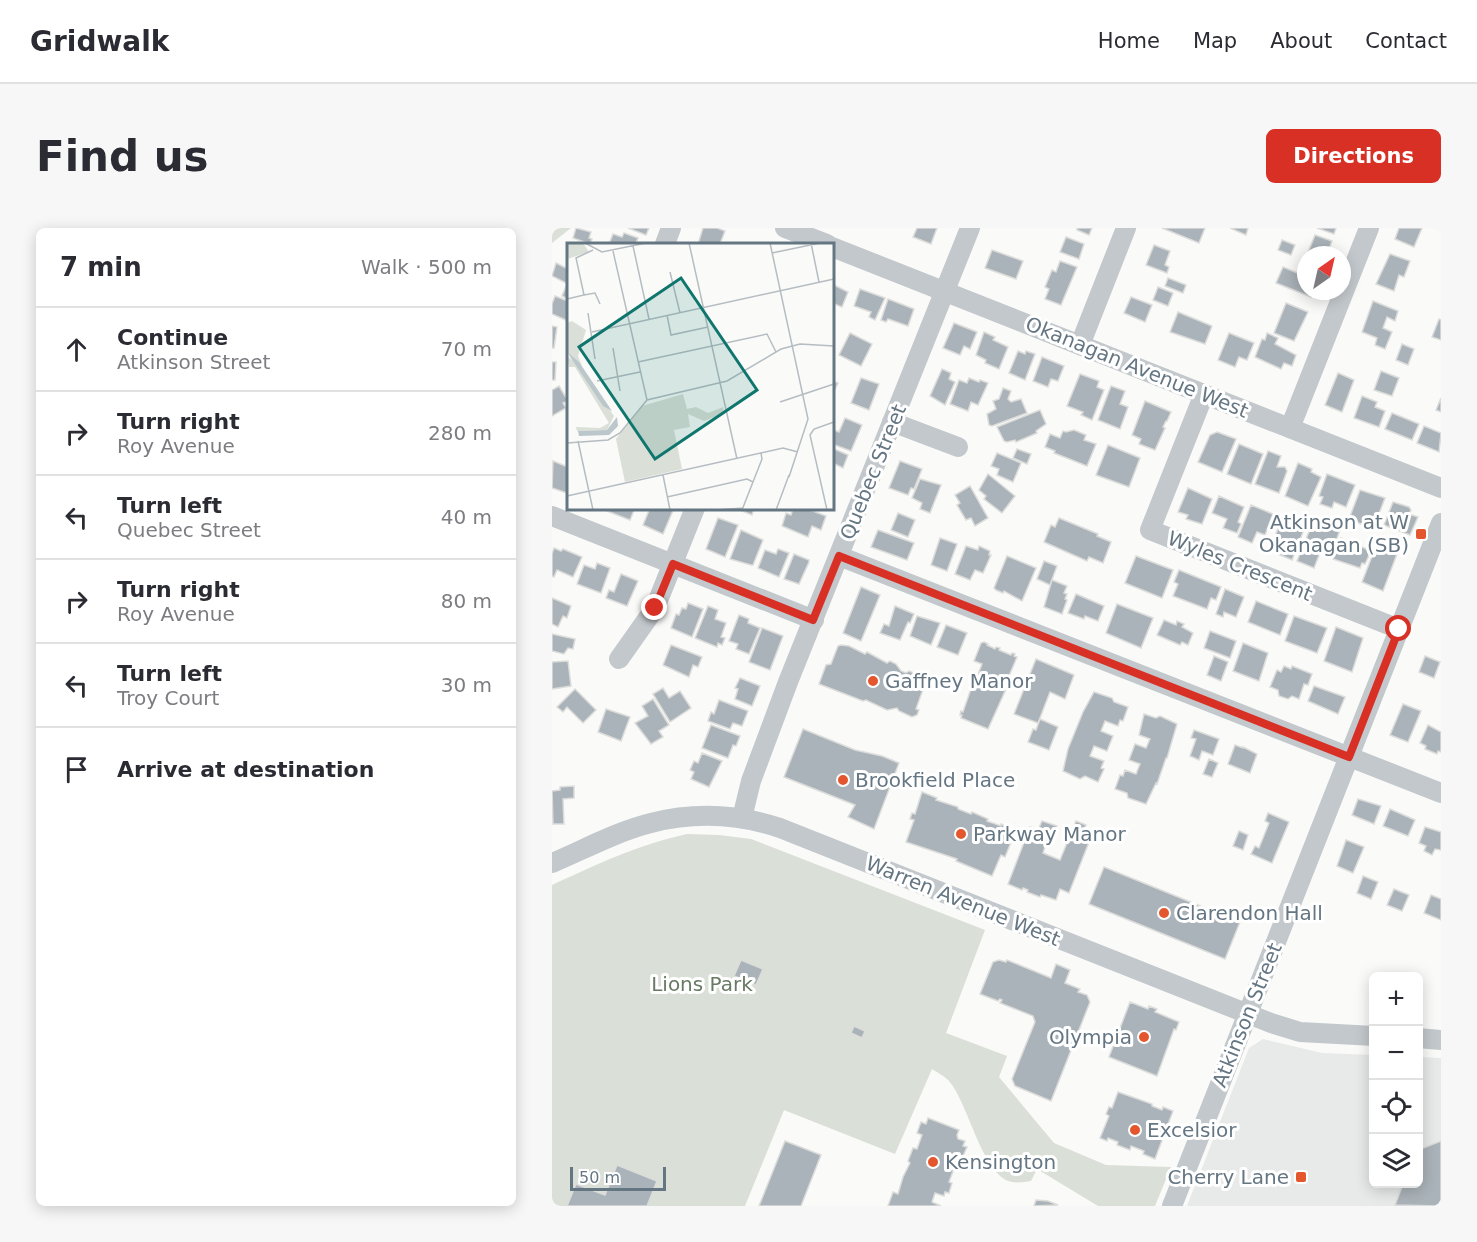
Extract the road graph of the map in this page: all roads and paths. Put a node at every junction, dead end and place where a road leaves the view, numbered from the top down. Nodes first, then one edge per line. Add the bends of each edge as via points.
1 (671, 228) edge
2 (785, 228) edge
3 (970, 228) edge
4 (1126, 228) edge
5 (1369, 228) edge
6 (665, 243) edge
7 (824, 243) edge
8 (834, 248) edge
9 (945, 291) junction
10 (1080, 345) junction
11 (1204, 394) junction
12 (892, 422) junction
13 (1290, 428) junction
14 (958, 447) dead end
15 (1441, 488) edge
16 (694, 510) edge
17 (552, 516) edge
18 (1441, 523) edge
19 (839, 556) junction
20 (673, 564) junction
21 (813, 620) junction
22 (1399, 629) junction
23 (619, 659) dead end
24 (1349, 757) junction
25 (1441, 793) edge
26 (742, 818) junction
27 (552, 863) edge
28 (1247, 1014) junction
29 (1369, 1036) edge
30 (1423, 1038) edge
31 (1441, 1040) edge
32 (1172, 1206) edge

1 - 6 street
2 - 7 street
3 - 9 street, Quebec Street
4 - 10 street
5 - 13 street
8 - 9 street, Okanagan Avenue West
9 - 10 street, Okanagan Avenue West
9 - 12 street, Quebec Street
10 - 11 street, Okanagan Avenue West
11 - 13 street, Okanagan Avenue West
11 - 22 street, Wyles Crescent via 1150,530
12 - 14 street
12 - 19 street, Quebec Street
13 - 15 street, Okanagan Avenue West
16 - 20 street
17 - 20 street
18 - 22 street, Atkinson Street
19 - 21 street, Quebec Street
19 - 24 street
20 - 21 street
20 - 23 street via 655,608
21 - 26 street, Quebec Street via 751,781
22 - 24 street, Atkinson Street
24 - 25 street
24 - 28 street, Atkinson Street
26 - 27 street, Warren Avenue West via 688,817 649,823
26 - 28 street, Warren Avenue West via 780,828
28 - 29 street, Warren Avenue West via 1300,1032
28 - 32 street, Atkinson Street
30 - 31 street

